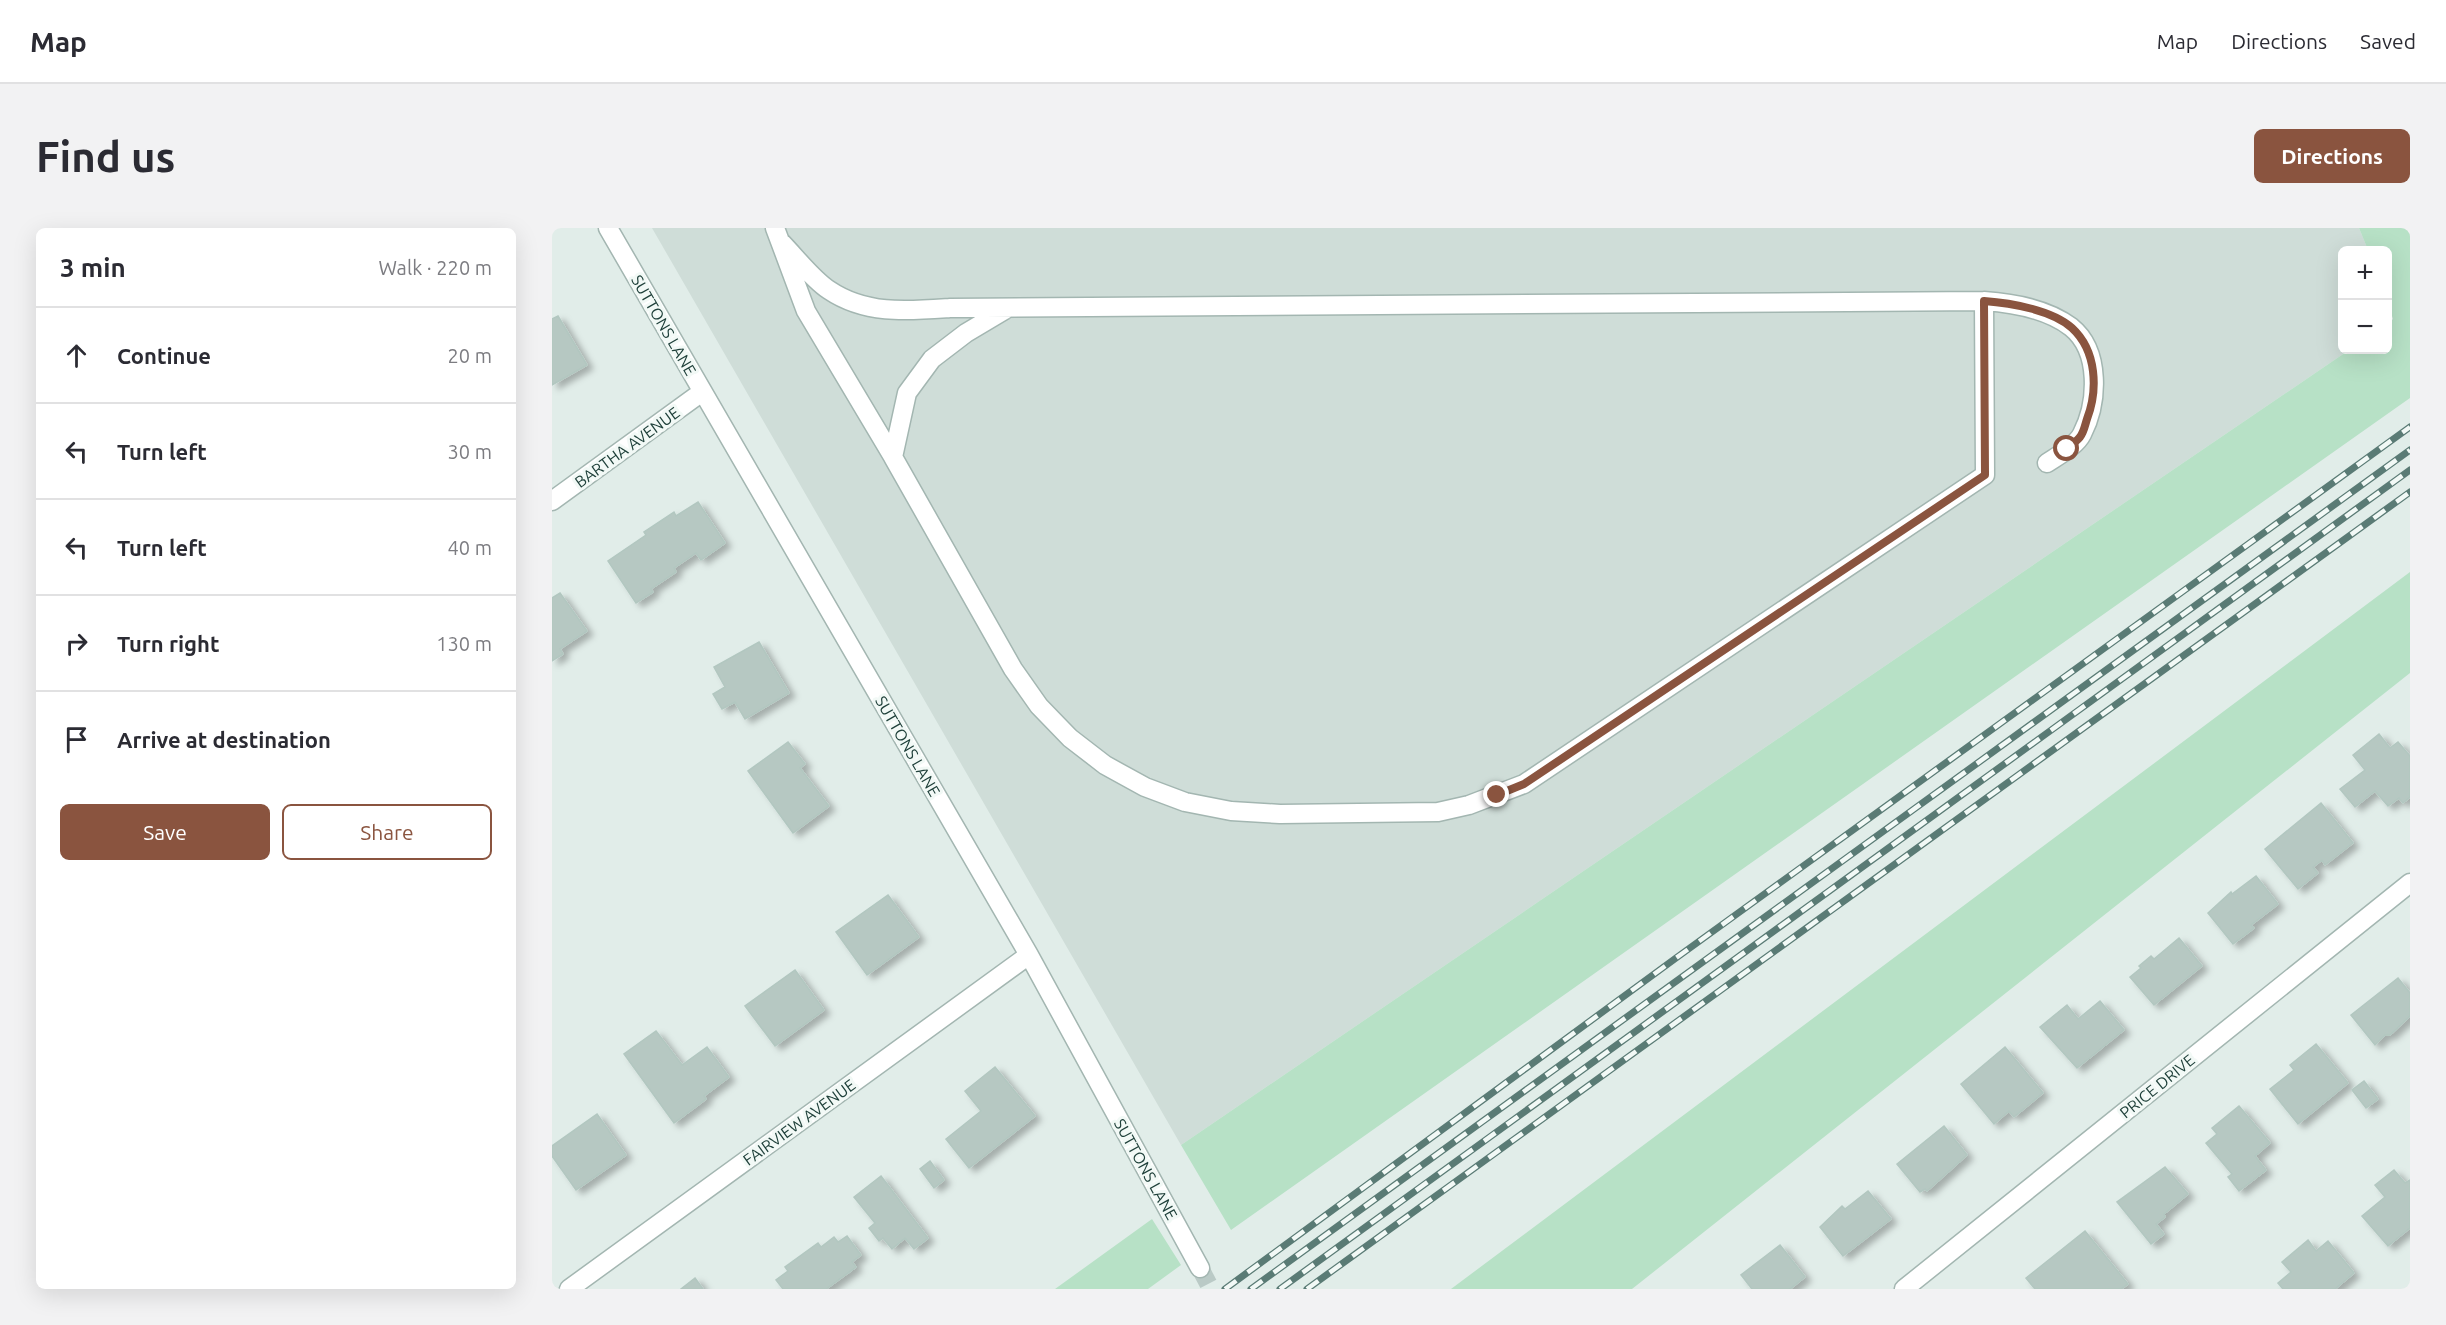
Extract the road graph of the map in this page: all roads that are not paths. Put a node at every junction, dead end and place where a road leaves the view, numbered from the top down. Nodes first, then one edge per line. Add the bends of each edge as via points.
1 (608, 228) edge
2 (777, 235) edge
3 (1984, 301) junction
4 (1008, 308) junction
5 (702, 392) junction
6 (893, 457) junction
7 (2047, 463) dead end
8 (552, 501) edge
9 (2410, 883) edge
10 (1029, 955) junction
11 (1200, 1268) tunnel mouth
12 (568, 1289) edge
13 (1905, 1289) edge

1 - 5 street, SUTTONS LANE
2 - 4 street via 829,290 864,306 896,312
2 - 6 street via 806,311
3 - 4 street
3 - 6 street via 1985,475 1524,784 1438,812 1231,811 1185,802 1105,765 1070,738 1039,706 1012,669
3 - 7 street via 2043,312 2072,328 2088,350 2094,381 2092,406 2081,435
4 - 6 street via 932,359 907,393
5 - 8 street, BARTHA AVENUE
5 - 10 street, SUTTONS LANE
9 - 13 street, PRICE DRIVE
10 - 11 street, SUTTONS LANE
10 - 12 street, FAIRVIEW AVENUE

